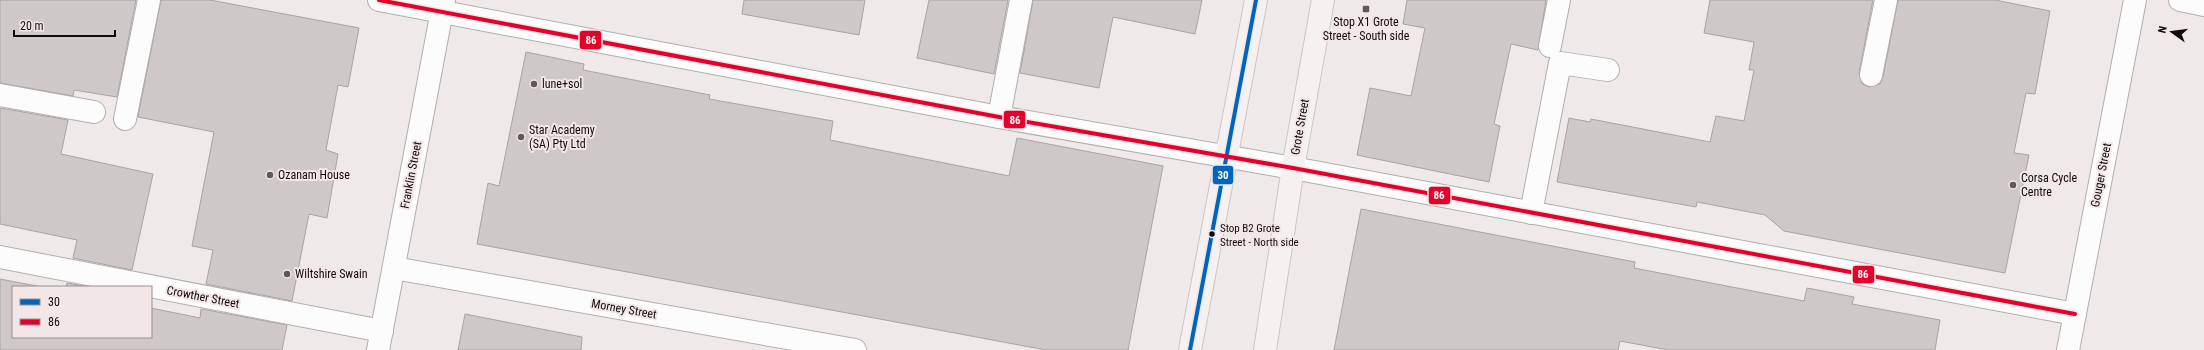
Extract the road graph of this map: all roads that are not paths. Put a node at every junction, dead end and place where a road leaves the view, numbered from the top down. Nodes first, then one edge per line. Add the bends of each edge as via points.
1 (149, 0) edge
2 (379, 0) edge
3 (1021, 0) edge
4 (1256, 0) edge
5 (1323, 0) edge
6 (1559, 0) edge
7 (1886, 0) edge
8 (2135, 0) edge
9 (2180, 0) edge
10 (2204, 4) edge
11 (443, 6) edge
12 (1550, 46) dead end
13 (1608, 70) dead end
14 (1871, 75) dead end
15 (0, 95) edge
16 (94, 112) dead end
17 (999, 117) junction
18 (125, 119) dead end
19 (1227, 157) junction
20 (1293, 168) junction
21 (1531, 213) junction
22 (0, 257) edge
23 (394, 268) junction
24 (131, 286) edge
25 (152, 291) edge
26 (2075, 314) junction
27 (380, 341) edge
28 (855, 350) edge
29 (1190, 350) edge
30 (1265, 350) edge
31 (2068, 350) edge

1 - 18 street
2 - 11 street
3 - 17 street
4 - 19 main road
5 - 20 main road, Grote Street
6 - 12 street
7 - 14 street
8 - 26 street, Gouger Street
9 - 10 street
11 - 17 street
11 - 23 street, Franklin Street
13 - 21 street via 1560,63
15 - 16 street
17 - 19 street
19 - 20 street
19 - 29 main road
20 - 21 street
20 - 30 main road, Grote Street
21 - 26 street
22 - 24 street, Crowther Street
23 - 27 street, Franklin Street
23 - 28 street, Morney Street
25 - 27 street, Crowther Street
26 - 31 street, Gouger Street

